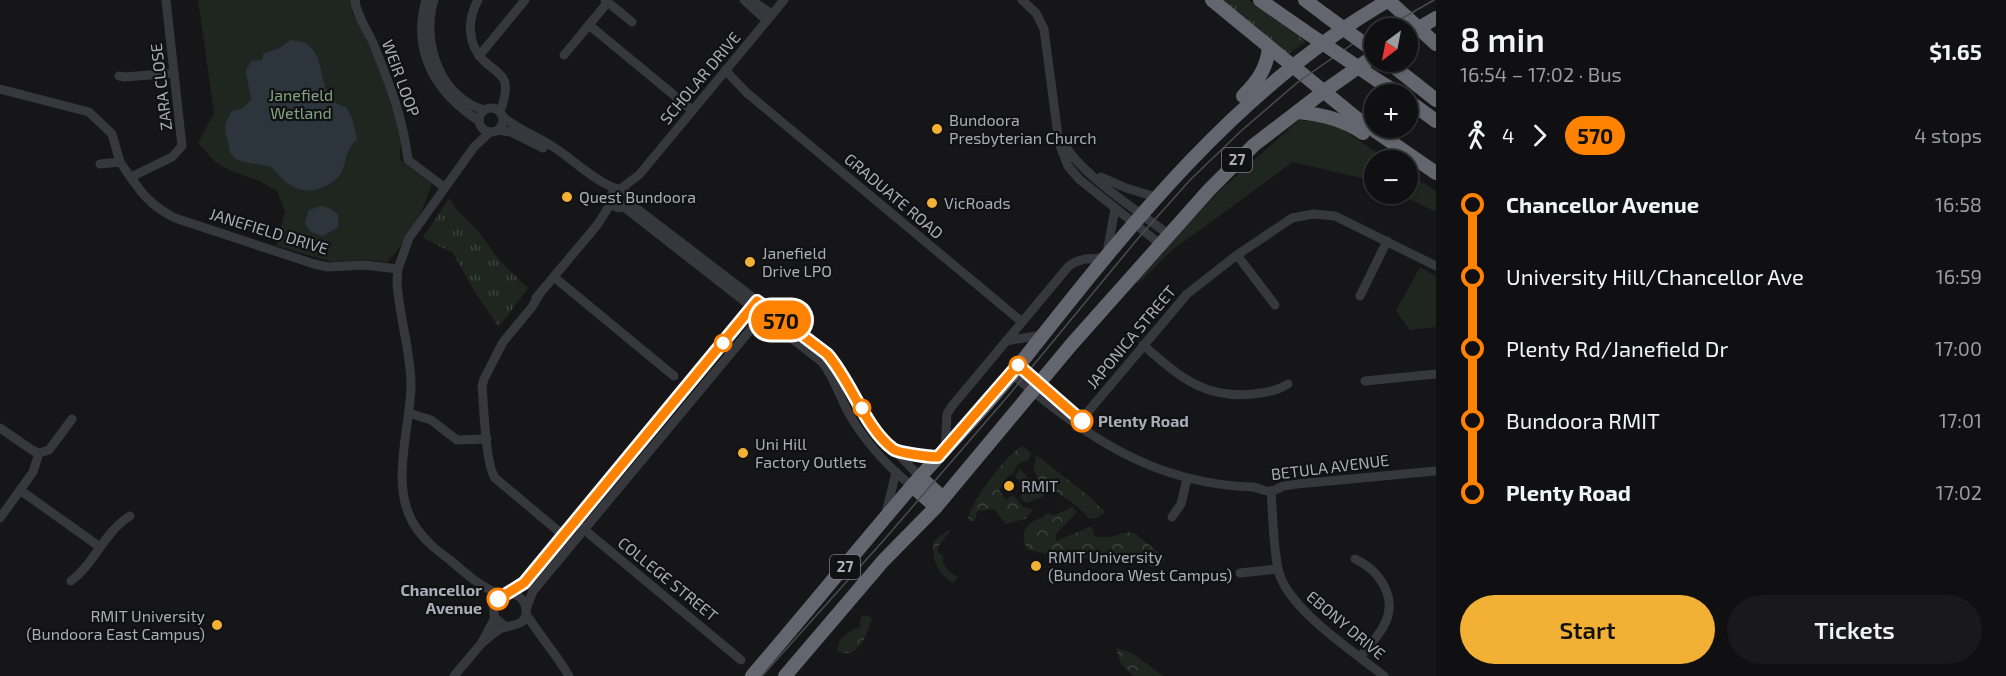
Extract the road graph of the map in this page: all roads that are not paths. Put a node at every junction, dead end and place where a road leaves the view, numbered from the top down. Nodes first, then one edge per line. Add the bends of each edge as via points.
1 (166, 0) edge
2 (356, 0) edge
3 (426, 0) edge
4 (434, 0) edge
5 (478, 0) edge
6 (525, 0) edge
7 (744, 0) edge
8 (751, 0) edge
9 (784, 0) edge
10 (1022, 0) edge
11 (1212, 0) edge
12 (1260, 0) edge
13 (1305, 0) edge
14 (1389, 0) edge
15 (606, 1) edge
16 (769, 18) junction
17 (1436, 18) edge
18 (632, 22) dead end
19 (589, 25) junction
20 (1422, 36) edge
21 (1364, 44) edge
22 (1269, 47) junction
23 (564, 55) dead end
24 (479, 56) junction
25 (1288, 62) junction
26 (1364, 64) edge
27 (1402, 72) edge
28 (174, 73) junction
29 (723, 73) junction
30 (119, 76) dead end
31 (1383, 84) edge
32 (0, 89) edge
33 (505, 89) junction
34 (1327, 95) junction
35 (1436, 100) edge
36 (1418, 108) edge
37 (487, 109) junction
38 (692, 110) junction
39 (1297, 112) junction
40 (502, 115) junction
41 (1436, 122) edge
42 (487, 127) junction
43 (1059, 132) junction
44 (1389, 150) edge
45 (119, 157) junction
46 (1190, 160) junction
47 (100, 164) dead end
48 (1418, 169) edge
49 (1088, 171) junction
50 (1436, 173) edge
51 (639, 175) junction
52 (131, 177) junction
53 (1436, 180) edge
54 (444, 187) junction
55 (619, 189) junction
56 (1156, 197) junction
57 (620, 202) junction
58 (1115, 209) junction
59 (1138, 219) junction
60 (1164, 239) junction
61 (1387, 241) junction
62 (1237, 255) junction
63 (1106, 258) junction
64 (1436, 266) edge
65 (398, 269) junction
66 (554, 277) junction
67 (1360, 296) dead end
68 (754, 304) junction
69 (1275, 305) dead end
70 (765, 312) junction
71 (1022, 322) junction
72 (1041, 335) junction
73 (1006, 341) junction
74 (1143, 345) junction
75 (1015, 369) junction
76 (1436, 374) edge
77 (674, 376) dead end
78 (1365, 381) dead end
79 (1288, 384) dead end
80 (1036, 387) junction
81 (857, 399) junction
82 (849, 414) junction
83 (409, 416) junction
84 (72, 419) dead end
85 (1079, 423) junction
86 (0, 428) edge
87 (487, 439) junction
88 (894, 451) junction
89 (39, 453) junction
90 (941, 454) junction
91 (626, 459) junction
92 (637, 468) junction
93 (1436, 471) edge
94 (896, 472) junction
95 (1187, 479) junction
96 (916, 482) junction
97 (20, 490) junction
98 (1271, 491) junction
99 (940, 503) junction
100 (130, 516) dead end
101 (1172, 517) dead end
102 (0, 518) edge
103 (885, 519) junction
104 (574, 521) junction
105 (585, 530) junction
106 (563, 535) junction
107 (100, 548) junction
108 (1355, 559) dead end
109 (1278, 569) junction
110 (1240, 573) dead end
111 (71, 581) dead end
112 (477, 583) junction
113 (505, 595) junction
114 (526, 611) junction
115 (494, 614) junction
116 (518, 625) junction
117 (506, 627) junction
118 (538, 634) junction
119 (481, 644) junction
120 (1360, 657) junction
121 (741, 660) dead end
122 (454, 676) edge
123 (569, 676) edge
124 (752, 676) edge
125 (785, 676) edge
126 (1383, 676) edge

1 - 28 street, ZARA CLOSE
2 - 54 street, WEIR LOOP via 357,12 397,103 408,160
3 - 42 street via 423,41 431,71 447,96
4 - 37 street via 429,33 439,69 462,99
5 - 24 street via 470,30
6 - 24 street
7 - 16 street
8 - 16 street
9 - 16 street, SCHOLAR DRIVE
10 - 43 street via 1036,13 1044,29
11 - 22 highway
12 - 31 highway, bridge
13 - 21 highway, bridge
14 - 20 highway
14 - 25 highway, 27
15 - 18 street
15 - 19 street
16 - 29 street, SCHOLAR DRIVE
17 - 20 highway
19 - 23 street
19 - 38 street
22 - 25 highway
22 - 46 highway via 1267,62 1253,87 1223,115
24 - 33 street via 502,77
25 - 34 highway
25 - 46 highway, 27
26 - 34 highway, 27
27 - 35 highway
28 - 30 street
28 - 52 street, ZARA CLOSE via 182,146 172,157
29 - 38 street, SCHOLAR DRIVE
29 - 71 street, GRADUATE ROAD
32 - 45 street, JANEFIELD DRIVE via 89,112 112,134
33 - 37 street
33 - 40 street
34 - 39 highway, 27
34 - 50 highway
36 - 41 highway
37 - 40 street
37 - 42 street via 480,115
38 - 51 street, SCHOLAR DRIVE
39 - 44 highway via 1348,123
39 - 60 highway, 27 via 1243,155
40 - 42 street via 502,124
40 - 55 street via 605,184
42 - 54 street
42 - 57 street via 511,132 549,152
43 - 49 street via 1072,155
43 - 58 street via 1068,166
45 - 47 street
45 - 52 street, JANEFIELD DRIVE
46 - 56 highway, 27
48 - 53 highway
49 - 56 street
49 - 59 street
51 - 55 street, SCHOLAR DRIVE
51 - 57 street, SCHOLAR DRIVE
52 - 65 street, JANEFIELD DRIVE via 152,205 191,223 327,267 364,265
54 - 65 street via 409,238
55 - 57 street via 624,190
55 - 57 street, SCHOLAR DRIVE via 613,191
56 - 59 highway
57 - 66 street, SCHOLAR DRIVE
57 - 68 street
58 - 59 street
58 - 63 street
59 - 60 street
59 - 63 highway, 27
60 - 80 highway, 27
61 - 62 street, JAPONICA STREET via 1335,216 1301,215 1285,221
61 - 64 street, JAPONICA STREET
61 - 67 street
62 - 69 street
62 - 74 street, JAPONICA STREET via 1187,294
63 - 71 street via 1071,264
63 - 72 highway, 27
65 - 83 street via 398,298 410,367
66 - 77 street
66 - 87 street, SCHOLAR DRIVE via 492,360 482,386
68 - 70 street
68 - 91 street
70 - 81 street via 827,354
70 - 82 street via 822,362
70 - 92 street
71 - 73 street
72 - 73 street
72 - 75 highway, 27
73 - 90 street via 947,414
74 - 79 street via 1186,380 1208,391 1240,395 1275,391
74 - 85 street, JAPONICA STREET
75 - 80 street, BETULA AVENUE
75 - 90 highway, 27
76 - 78 street
80 - 85 street, BETULA AVENUE
80 - 99 highway, 27
81 - 82 street
81 - 88 street via 874,429
82 - 94 street
83 - 87 street via 427,419 457,440
83 - 112 street via 403,478 409,515 428,543
84 - 89 street via 49,450
85 - 95 street, BETULA AVENUE via 1140,462
86 - 89 street
87 - 106 street, SCHOLAR DRIVE via 489,464 495,478
88 - 90 street
88 - 96 street
89 - 97 street via 36,468
90 - 96 highway, 27
91 - 92 street
91 - 104 street
92 - 105 street
93 - 98 street, BETULA AVENUE via 1297,484
94 - 96 street
94 - 103 street
95 - 98 street, BETULA AVENUE
95 - 101 street via 1181,504
96 - 99 highway
96 - 103 highway, 27
97 - 102 street
97 - 107 street
98 - 109 street, EBONY DRIVE
99 - 125 highway, 27 via 883,561
100 - 107 street
103 - 124 highway, 27
104 - 105 street, COLLEGE STREET
104 - 106 street
105 - 114 street via 533,591
105 - 121 street, COLLEGE STREET
106 - 113 street via 524,583
107 - 111 street
108 - 120 street via 1378,576 1390,606 1384,627
109 - 110 street
109 - 120 street, EBONY DRIVE via 1297,604
112 - 113 street
112 - 115 street
113 - 114 street via 522,599
113 - 115 street via 498,599
114 - 116 street
114 - 118 street
115 - 117 street
115 - 119 street
116 - 117 street
116 - 118 street
117 - 119 street
118 - 123 street
119 - 122 street
120 - 126 street, EBONY DRIVE

